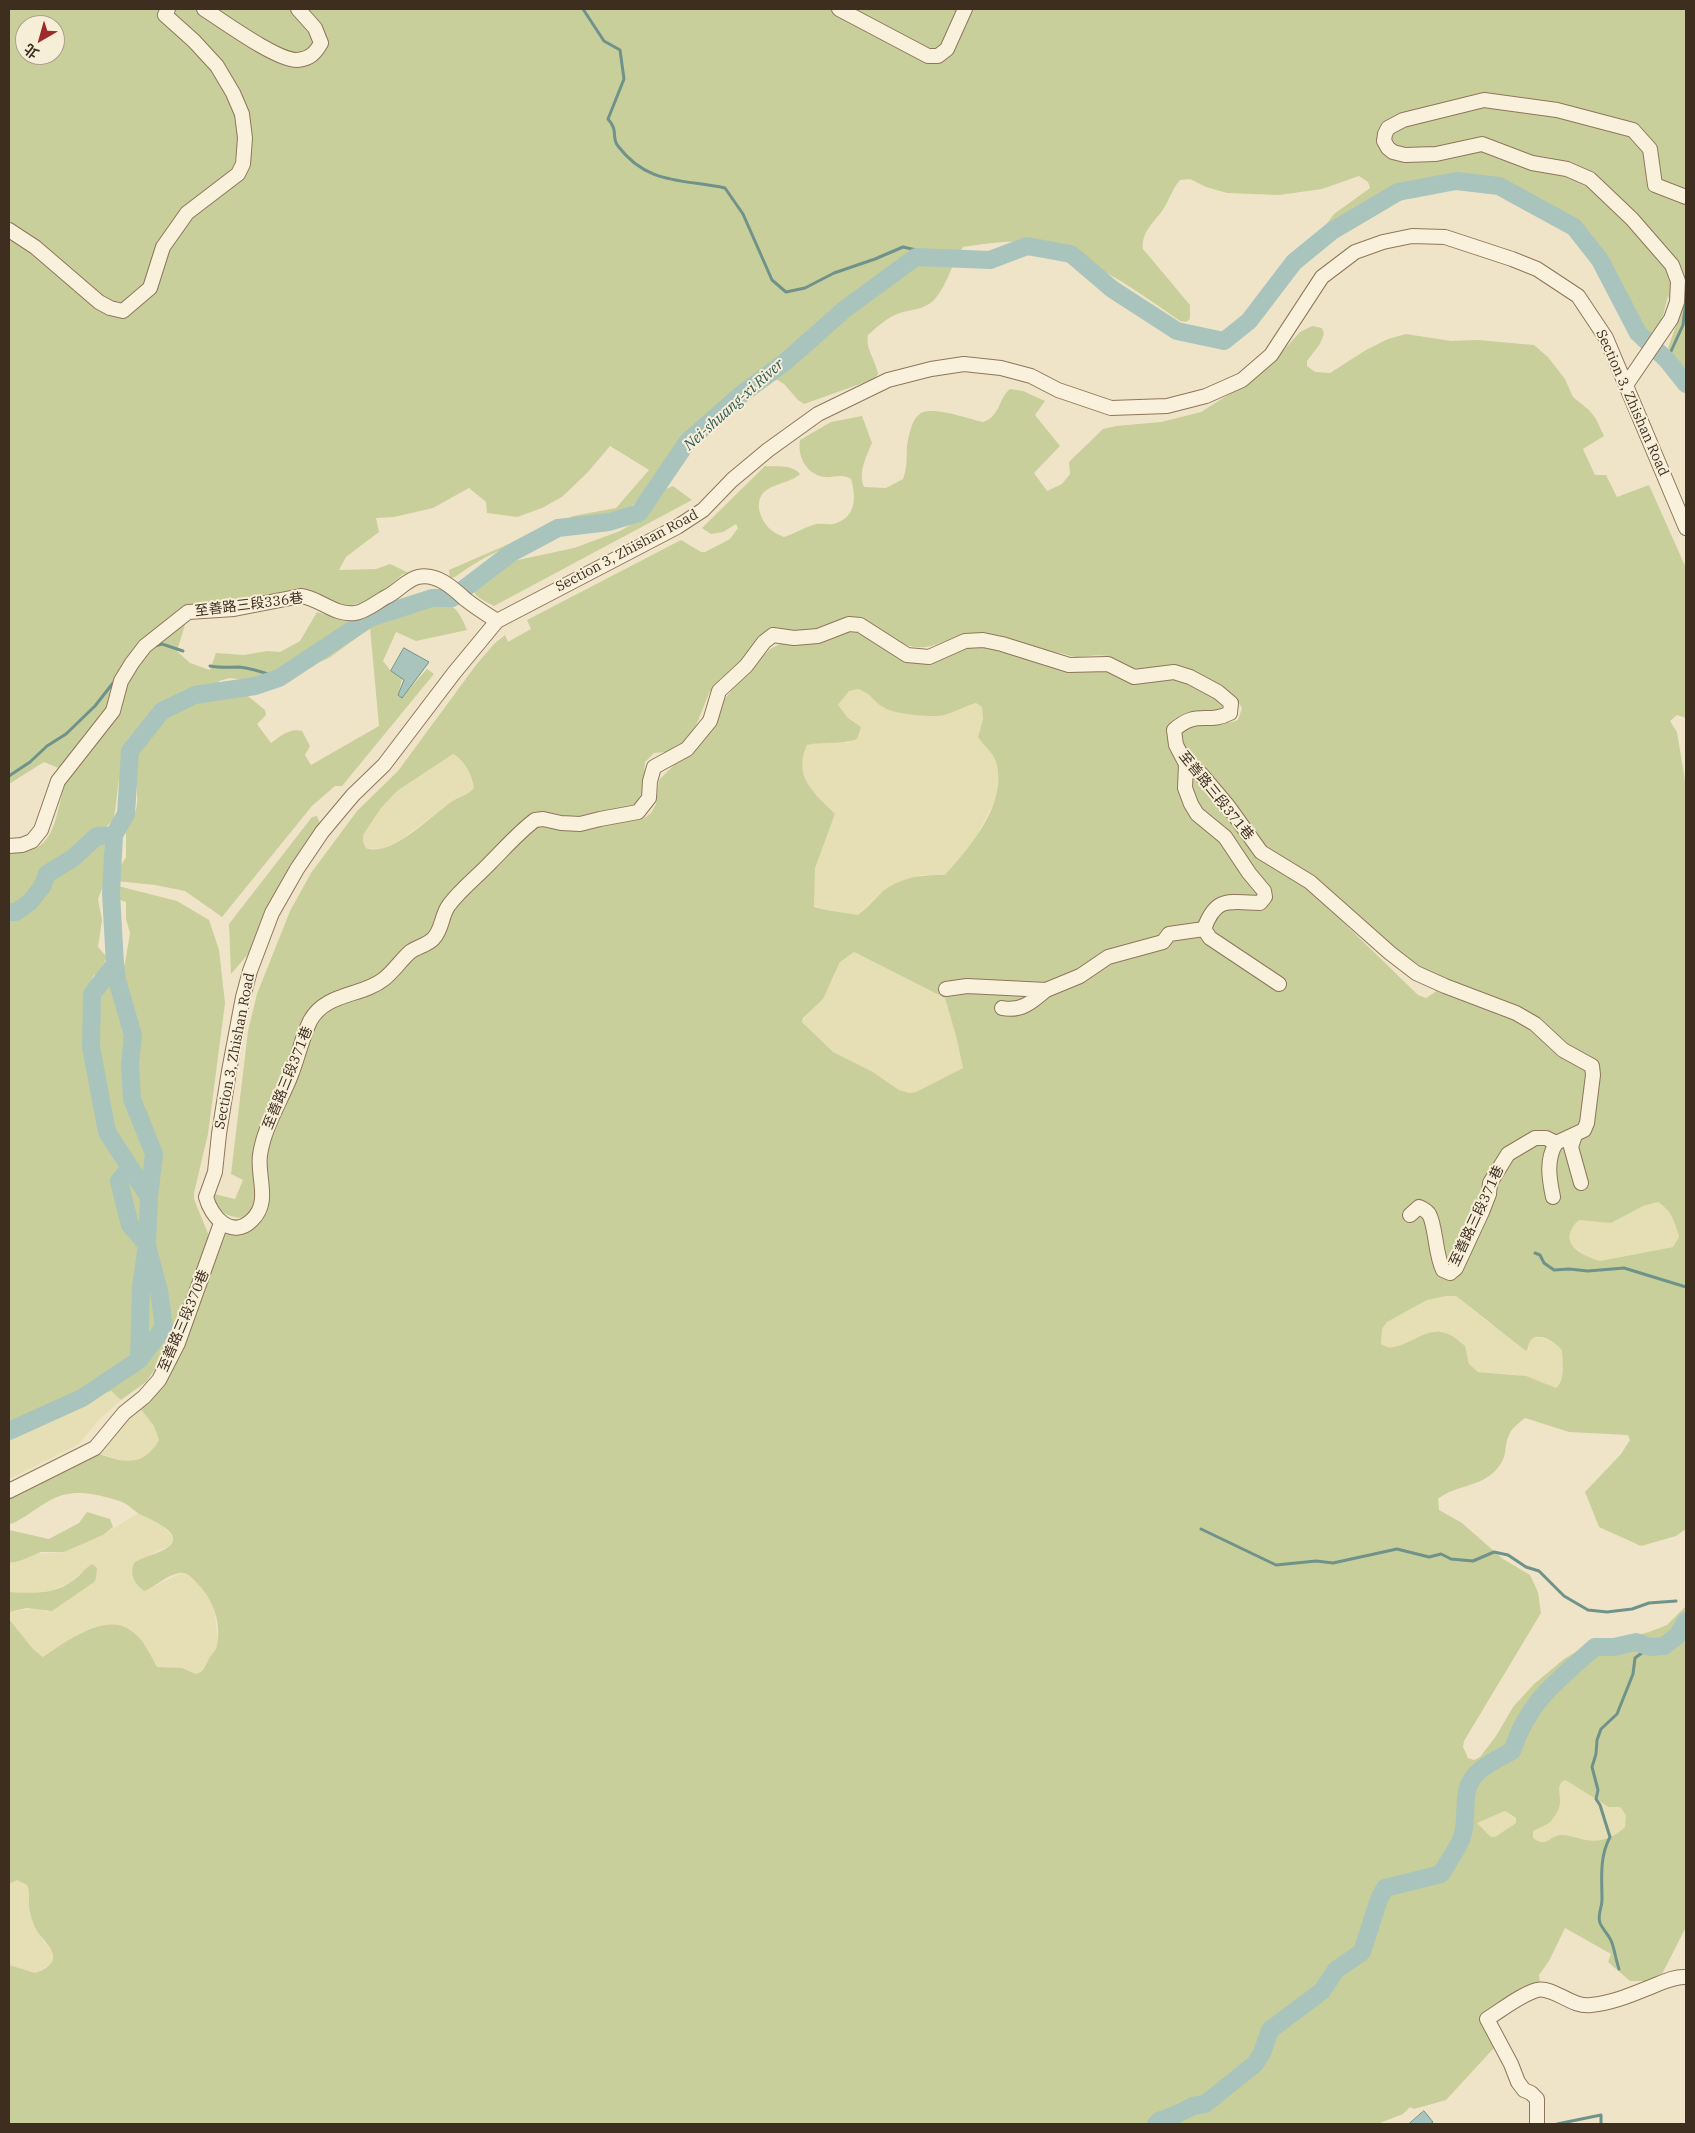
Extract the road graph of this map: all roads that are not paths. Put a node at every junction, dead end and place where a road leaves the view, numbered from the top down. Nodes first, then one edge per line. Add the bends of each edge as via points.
1 (168, 9) edge
2 (204, 9) edge
3 (298, 9) edge
4 (839, 9) edge
5 (965, 9) edge
6 (1686, 197) edge
7 (9, 230) edge
8 (1626, 385) junction
9 (1686, 528) edge
10 (497, 622) junction
11 (1186, 764) junction
12 (9, 846) edge
13 (1204, 929) junction
14 (1279, 984) dead end
15 (946, 989) dead end
16 (1046, 990) junction
17 (1002, 1008) dead end
18 (1575, 1135) junction
19 (1556, 1143) junction
20 (1581, 1183) dead end
21 (1553, 1197) dead end
22 (1410, 1215) dead end
23 (221, 1223) junction
24 (9, 1491) edge
25 (1686, 1977) edge
26 (1537, 2124) edge

1 - 7 street via 165,15 217,66 242,114 245,138 243,164 238,174 187,214 163,246 150,288 123,311 99,302 35,247
2 - 3 street via 244,35 295,60 315,54 321,44 315,28
4 - 5 street via 928,56 938,56 948,48
6 - 8 street via 1655,185 1650,150 1633,130 1557,110 1484,100 1403,120 1388,128 1385,134 1384,142 1388,148 1399,154 1436,154 1482,144 1532,163 1567,169 1590,178 1632,219 1672,265 1678,280 1677,302 1671,319
8 - 9 street, Section 3, Zhishan Road
8 - 10 street, Section 3, Zhishan Road via 1606,338 1578,296 1537,269 1445,237 1412,236 1383,242 1354,252 1322,277 1272,355 1242,380 1206,396 1167,406 1111,408 1058,390 1031,376 1001,368 964,364 888,380 818,414 768,450 703,510 677,527
10 - 12 street, 至善路三段336巷 via 442,581 419,577 355,613 338,611 301,596 188,612 144,646 132,663 121,681 113,711 58,781 41,830 32,841
10 - 23 street, Section 3, Zhishan Road via 384,765 322,832 296,869 272,913 243,997 215,1172 206,1197 212,1214
11 - 13 street via 1185,788 1191,804 1197,814 1225,837 1265,897 1260,903 1236,902 1217,906 1210,913
11 - 18 street, 至善路三段371巷 via 1201,774 1218,793 1261,852 1310,882 1416,973 1535,1024 1563,1050 1592,1066 1587,1124
11 - 23 street, 至善路三段371巷 via 1176,745 1174,730 1192,718 1220,718 1230,713 1231,703 1218,692 1174,672 1134,677 1108,664 1069,665 983,640 965,641 929,657 907,655 860,625 849,624 818,636 794,638 773,635 719,691 710,721 687,749 654,768 649,798 638,812 580,824 535,820 463,888 447,908 440,929 432,940 412,950 384,979 335,999 316,1012 262,1144 259,1157 261,1206 255,1218 244,1225 231,1227
13 - 14 street via 1210,938
13 - 16 street via 1169,934 1163,942 1108,957 1080,976
15 - 16 street via 967,986
16 - 17 street via 1028,1005 1009,1010
18 - 19 street
18 - 20 street via 1571,1147
19 - 21 street via 1548,1167
19 - 22 street, 至善路三段371巷 via 1536,1138 1508,1154 1490,1183 1482,1212 1456,1268 1450,1273 1443,1270 1438,1260 1430,1215 1418,1207
23 - 24 street, 至善路三段370巷 via 178,1343 159,1380 124,1413 95,1448
25 - 26 street via 1590,2006 1540,1990 1531,1992 1487,2019 1518,2082 1537,2099

